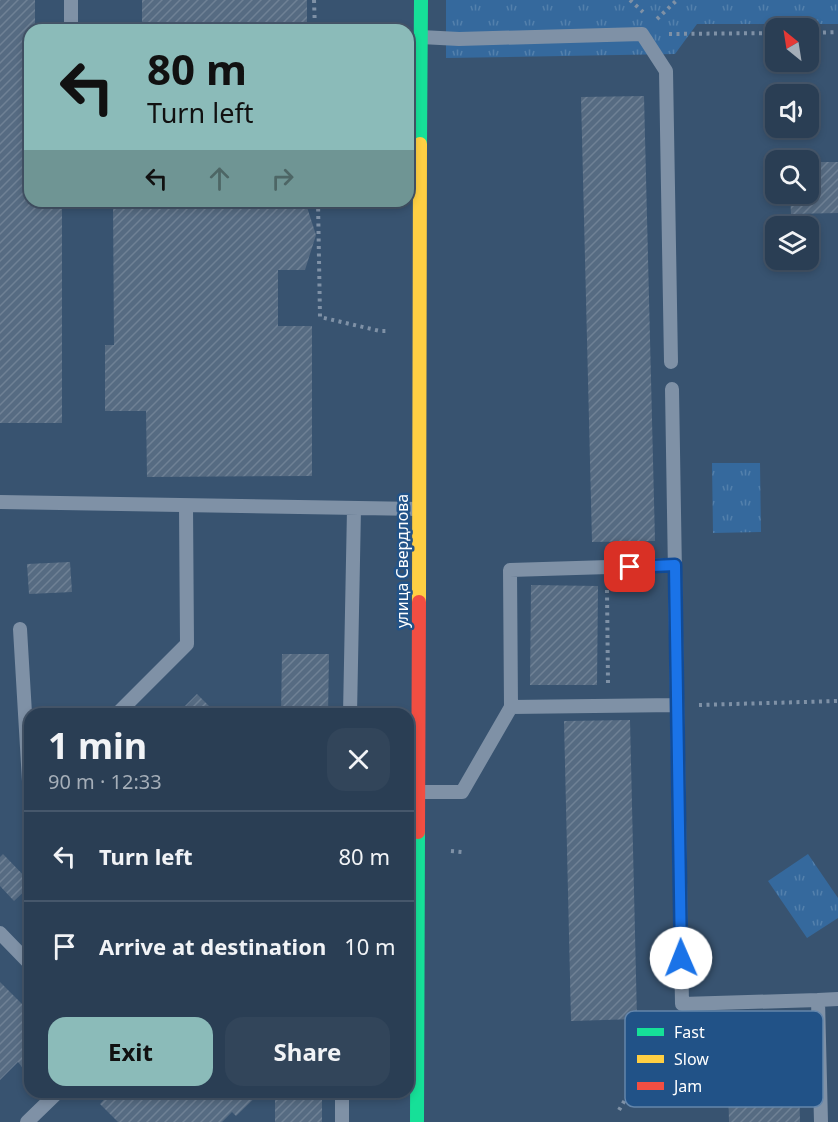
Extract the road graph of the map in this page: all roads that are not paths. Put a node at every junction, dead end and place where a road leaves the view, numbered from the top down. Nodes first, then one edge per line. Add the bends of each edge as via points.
1 (71, 0) edge
2 (421, 0) edge
3 (71, 24) edge
4 (421, 38) junction
5 (671, 362) dead end
6 (672, 389) dead end
7 (0, 502) edge
8 (186, 506) junction
9 (354, 509) junction
10 (419, 509) junction
11 (675, 565) junction
12 (20, 629) dead end
13 (677, 705) junction
14 (511, 707) junction
15 (25, 708) edge
16 (123, 708) edge
17 (350, 708) edge
18 (418, 792) junction
19 (0, 933) edge
20 (24, 957) edge
21 (838, 999) edge
22 (818, 1000) junction
23 (818, 1011) edge
24 (52, 1098) edge
25 (342, 1098) edge
26 (821, 1107) edge
27 (27, 1122) edge
28 (342, 1122) edge
29 (417, 1122) edge
30 (821, 1122) edge

1 - 3 lane
2 - 4 street, улица Свердлова
4 - 5 lane via 642,34 666,71
4 - 10 street, улица Свердлова
6 - 11 lane
7 - 8 lane
8 - 9 lane
8 - 16 lane via 187,644
9 - 10 lane
9 - 17 lane
10 - 18 street, улица Свердлова
11 - 13 lane
11 - 14 lane via 510,570
12 - 15 lane
13 - 14 lane
13 - 22 lane via 682,1004
14 - 18 lane via 462,792
18 - 29 street, улица Свердлова
19 - 20 lane
21 - 22 lane
22 - 23 lane
24 - 27 lane
25 - 28 lane
26 - 30 lane

